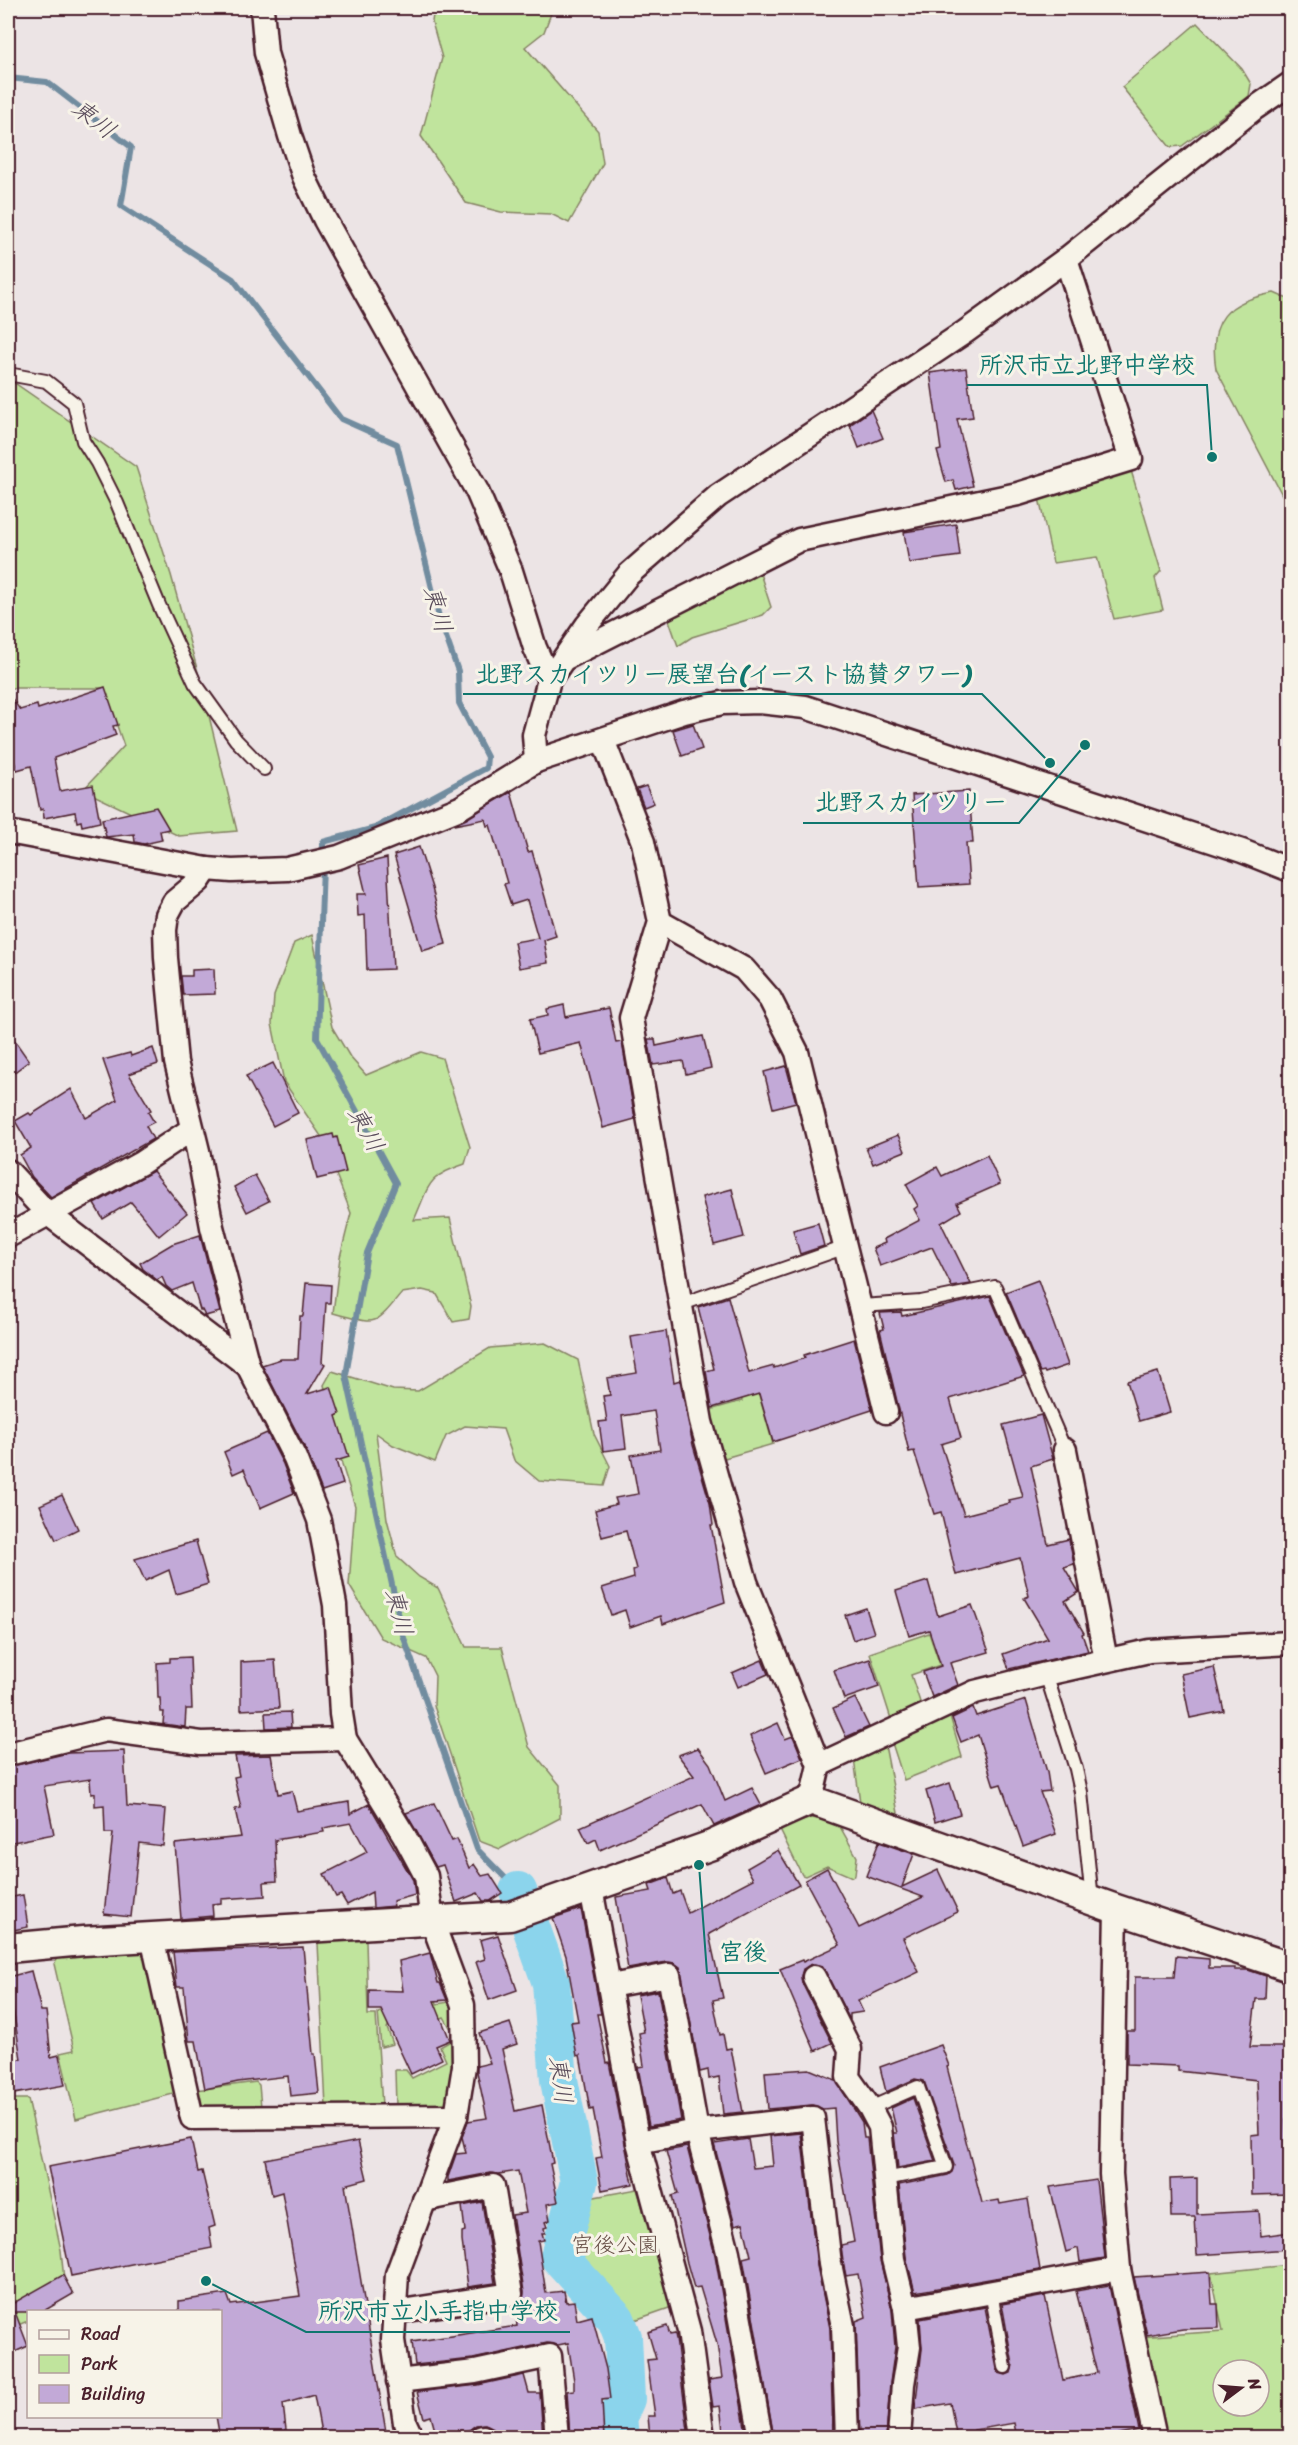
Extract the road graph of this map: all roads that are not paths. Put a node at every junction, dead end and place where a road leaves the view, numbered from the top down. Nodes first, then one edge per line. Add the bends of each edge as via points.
1 (262, 8) edge
2 (1290, 84) edge
3 (1065, 259) junction
4 (8, 374) edge
5 (564, 659) junction
6 (549, 680) junction
7 (603, 740) junction
8 (536, 761) junction
9 (264, 769) dead end
10 (8, 832) edge
11 (207, 869) junction
12 (1290, 870) edge
13 (660, 922) junction
14 (192, 1129) junction
15 (8, 1171) edge
16 (47, 1213) junction
17 (8, 1236) edge
18 (846, 1247) junction
19 (680, 1305) junction
20 (861, 1306) junction
21 (248, 1366) junction
22 (886, 1412) dead end
23 (1065, 1450) joint
24 (1290, 1643) edge
25 (1106, 1660) junction
26 (1046, 1674) junction
27 (345, 1739) junction
28 (8, 1754) edge
29 (819, 1765) junction
30 (811, 1800) junction
31 (591, 1888) junction
32 (1104, 1905) junction
33 (432, 1920) junction
34 (152, 1936) junction
35 (8, 1948) edge
36 (1290, 1967) edge
37 (814, 1977) dead end
38 (610, 1986) junction
39 (870, 2108) junction
40 (456, 2116) junction
41 (697, 2131) junction
42 (638, 2142) junction
43 (885, 2179) junction
44 (424, 2200) junction
45 (1119, 2269) junction
46 (992, 2292) junction
47 (905, 2308) junction
48 (395, 2312) junction
49 (1005, 2367) dead end
50 (398, 2381) junction
51 (412, 2438) edge
52 (557, 2438) edge
53 (703, 2438) edge
54 (761, 2438) edge
55 (847, 2438) edge
56 (899, 2438) edge
57 (1155, 2438) edge

1 - 6 street via 266,53 304,177 477,491 511,571
2 - 3 street
3 - 5 street via 957,338 718,496 628,576
3 - 5 street via 1131,459 1018,494 799,540
4 - 9 lane via 46,381 74,403 83,441 117,503 195,683 236,740
5 - 6 street
6 - 8 street via 534,735
7 - 8 street
7 - 12 street via 722,703 805,707
7 - 13 street via 642,842
8 - 11 street via 460,808 328,860 287,869
10 - 11 street
11 - 14 street via 200,881 174,902 165,930 176,1062
13 - 18 street via 744,969 770,999 797,1052
13 - 19 street via 631,1018
14 - 16 street
14 - 21 street via 212,1227
15 - 16 street
16 - 17 street
16 - 21 street
18 - 19 lane
18 - 20 street
19 - 29 street via 701,1422 746,1582
20 - 22 street
20 - 23 lane via 921,1302 995,1287
21 - 27 street via 295,1458 319,1520 335,1605
23 - 25 street
24 - 25 street via 1149,1651
25 - 26 street
26 - 29 street via 975,1692
26 - 32 lane via 1076,1769
27 - 28 street via 201,1743 106,1730
27 - 33 street via 426,1876
29 - 30 street
30 - 31 street via 712,1845
30 - 32 street
31 - 33 street via 510,1916
31 - 38 street
32 - 36 street
32 - 45 street via 1111,2174
33 - 34 street
33 - 40 street via 463,2005 464,2066
34 - 35 street
34 - 40 street via 192,2118
37 - 39 street via 850,2049 848,2076
38 - 41 street via 669,1975
38 - 42 street
39 - 43 street via 880,2127
39 - 43 lane via 918,2087 946,2167
40 - 44 street
41 - 42 street
41 - 54 street via 728,2252
41 - 55 street via 813,2118 830,2264 843,2326
42 - 53 street via 689,2331
43 - 47 street via 893,2259
44 - 48 street via 397,2274
44 - 48 street via 493,2186 512,2295
45 - 46 street
45 - 57 street
46 - 47 street
46 - 49 lane
47 - 56 street via 909,2348
48 - 50 street via 393,2340
50 - 51 street via 405,2423
50 - 52 street via 475,2372 550,2356

